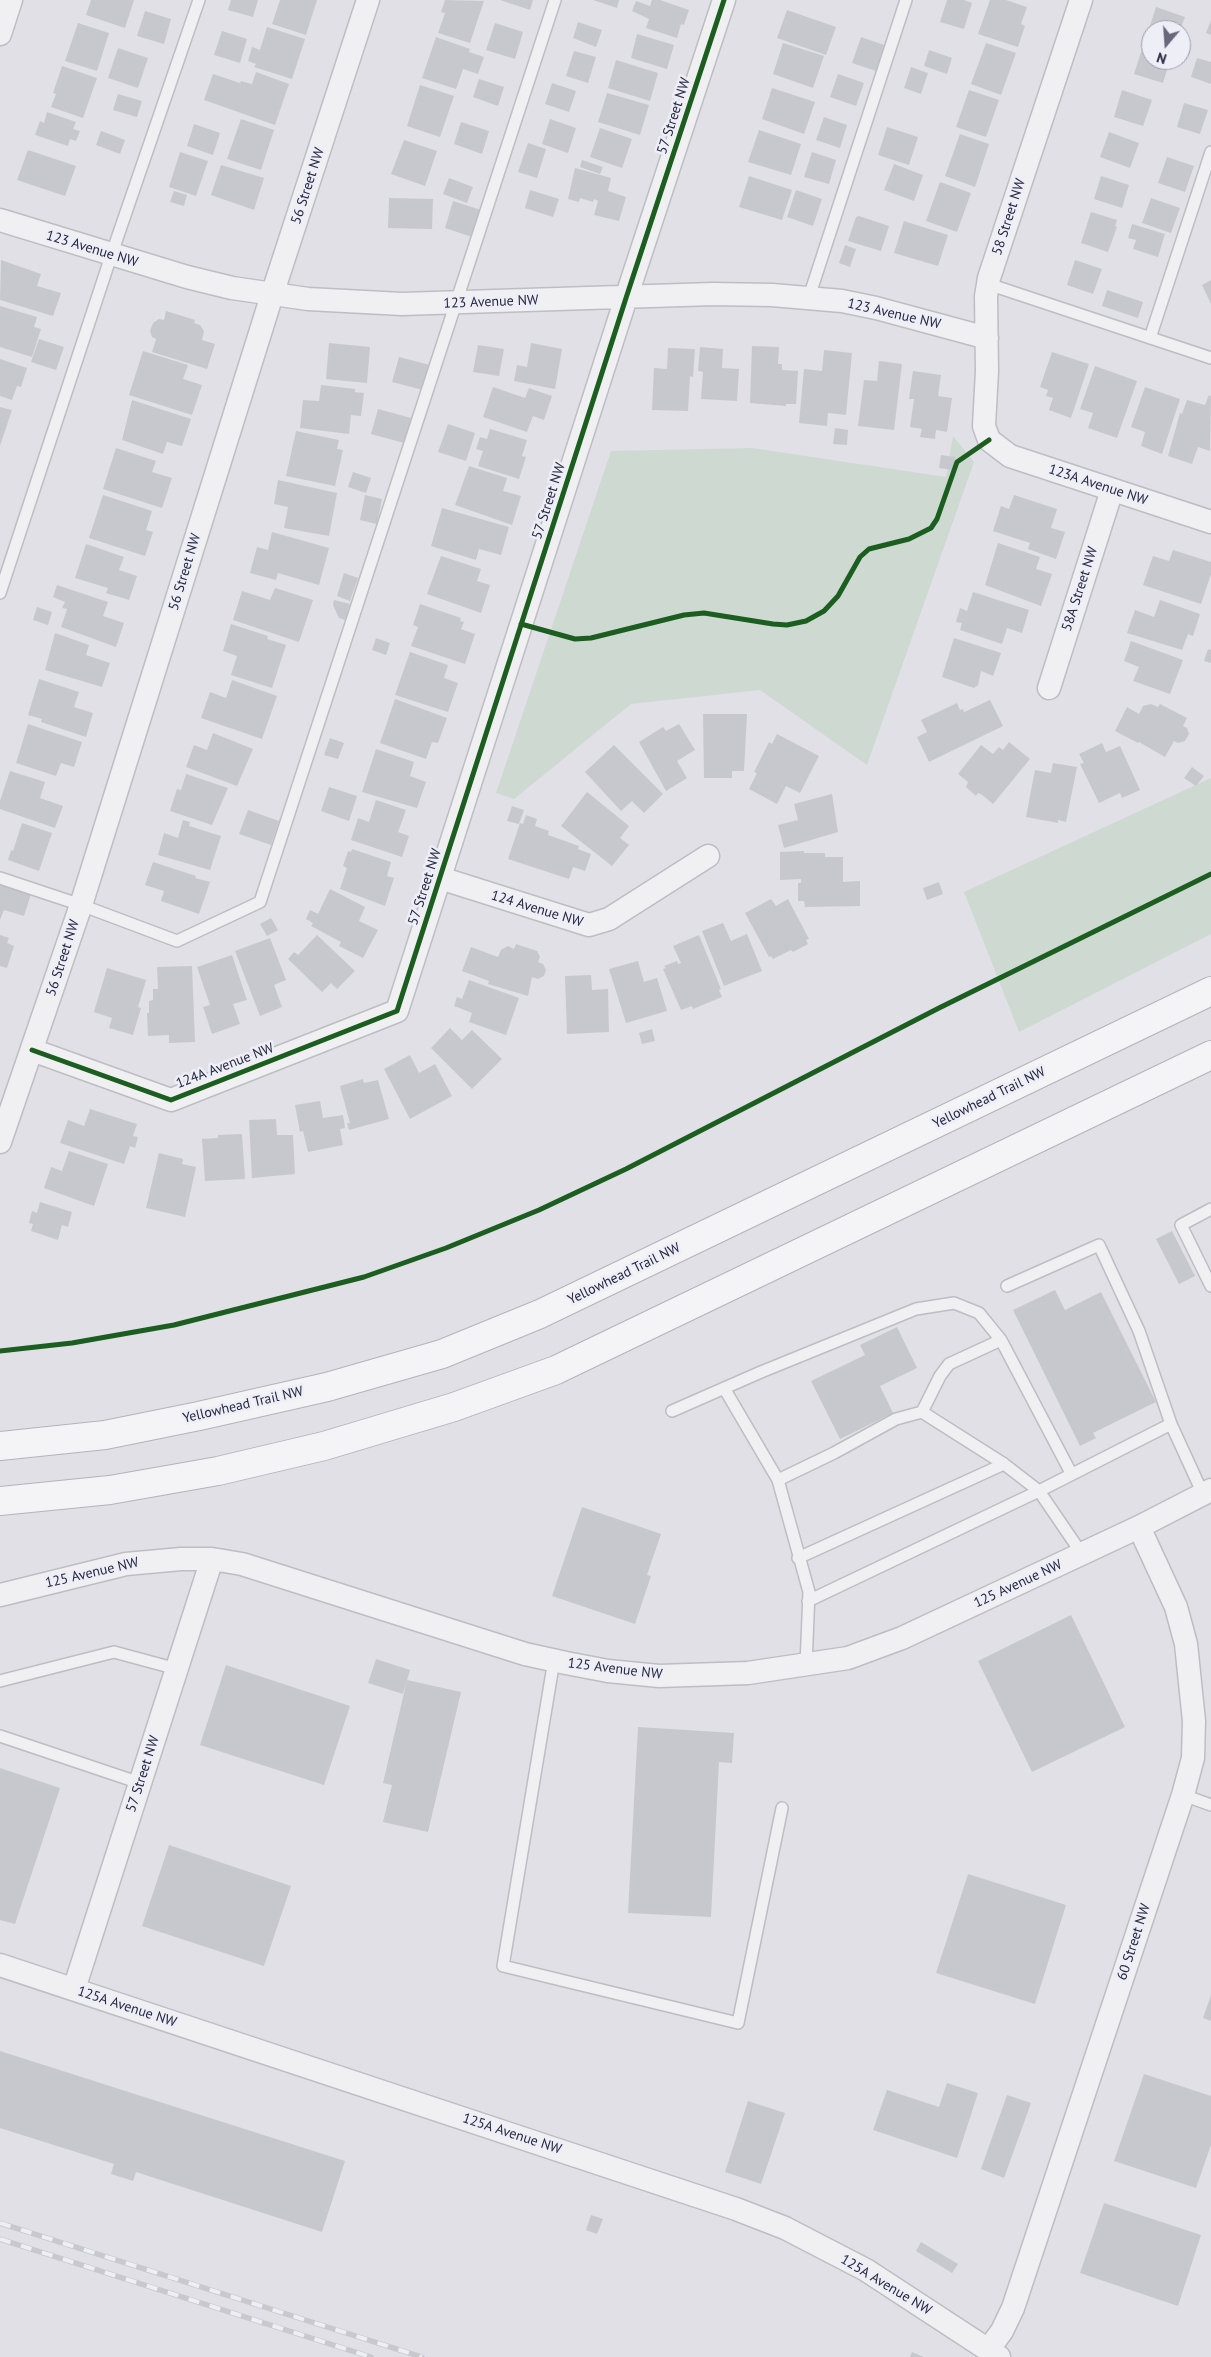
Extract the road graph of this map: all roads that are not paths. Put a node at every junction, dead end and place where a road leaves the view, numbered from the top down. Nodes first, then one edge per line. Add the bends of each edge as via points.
1 (11, 0) edge
2 (199, 0) edge
3 (368, 0) edge
4 (555, 0) edge
5 (724, 0) edge
6 (906, 0) edge
7 (1081, 0) edge
8 (0, 34) edge
9 (1211, 152) edge
10 (0, 220) edge
11 (111, 256) junction
12 (988, 284) junction
13 (272, 295) junction
14 (808, 297) junction
15 (626, 298) junction
16 (455, 303) junction
17 (987, 338) junction
18 (1150, 338) junction
19 (1211, 358) edge
20 (989, 440) joint
21 (1112, 490) junction
22 (1211, 522) edge
23 (0, 593) edge
24 (1049, 688) dead end
25 (708, 856) dead end
26 (0, 878) edge
27 (440, 878) junction
28 (81, 905) junction
29 (1211, 990) edge
30 (397, 1011) joint
31 (32, 1050) junction
32 (1211, 1055) edge
33 (1211, 1064) edge
34 (1173, 1074) junction
35 (0, 1142) edge
36 (1211, 1209) edge
37 (1008, 1286) dead end
38 (1211, 1286) edge
39 (1001, 1340) junction
40 (724, 1388) junction
41 (672, 1411) dead end
42 (922, 1412) junction
43 (1171, 1424) junction
44 (0, 1446) edge
45 (1004, 1464) junction
46 (1071, 1473) junction
47 (778, 1480) junction
48 (1039, 1491) junction
49 (1207, 1492) edge
50 (0, 1501) edge
51 (1139, 1527) junction
52 (1082, 1554) junction
53 (798, 1558) junction
54 (212, 1559) junction
55 (0, 1595) edge
56 (808, 1601) junction
57 (554, 1660) junction
58 (806, 1665) junction
59 (177, 1670) junction
60 (0, 1681) edge
61 (0, 1736) edge
62 (140, 1783) junction
63 (1183, 1795) junction
64 (1211, 1805) edge
65 (782, 1808) dead end
66 (0, 1965) edge
67 (74, 1989) junction
68 (994, 2354) edge

1 - 8 street
2 - 11 lane
3 - 13 street, 56 Street NW
4 - 16 lane
5 - 15 street, 57 Street NW
6 - 14 lane
7 - 12 street, 58 Street NW
9 - 18 lane
10 - 11 street, 123 Avenue NW
11 - 13 street, 123 Avenue NW via 187,277
11 - 23 lane
12 - 17 street, 58 Street NW
12 - 18 lane
13 - 16 street, 123 Avenue NW via 343,302
13 - 28 street, 56 Street NW
14 - 15 street, 123 Avenue NW via 732,294
14 - 17 street, 123 Avenue NW via 876,308
15 - 16 street, 123 Avenue NW
15 - 27 street, 57 Street NW
16 - 28 lane via 260,902 177,941
17 - 20 street, 58 Street NW via 983,414
18 - 19 lane
20 - 21 street, 123A Avenue NW via 1010,456
21 - 22 street, 123A Avenue NW
21 - 24 street, 58A Street NW
25 - 27 street, 124 Avenue NW via 609,919 589,925
26 - 28 lane
27 - 30 street, 57 Street NW
28 - 31 street, 56 Street NW
29 - 44 highway, Yellowhead Trail NW via 540,1314 442,1354 327,1386 199,1416 106,1435
30 - 31 street, 124A Avenue NW via 170,1100
31 - 35 street, 56 Street NW
32 - 34 highway
33 - 34 highway
34 - 50 highway via 547,1374 454,1407 324,1446 218,1471 110,1490
36 - 38 lane via 1181,1224
37 - 43 lane via 1100,1245 1139,1331
39 - 40 lane via 979,1313 954,1304 916,1309
39 - 42 lane via 949,1364
39 - 46 lane
40 - 41 lane
40 - 47 lane
42 - 45 lane
42 - 47 lane via 896,1420
43 - 46 lane
43 - 49 lane
45 - 48 lane
45 - 53 lane
46 - 48 lane
47 - 53 lane
48 - 52 lane
48 - 56 lane
49 - 51 street, 125 Avenue NW
51 - 52 street, 125 Avenue NW
51 - 63 street, 60 Street NW via 1176,1607 1186,1644 1194,1730 1193,1758
52 - 58 street, 125 Avenue NW via 902,1638 848,1658
53 - 56 lane via 809,1592
54 - 55 street, 125 Avenue NW via 126,1564
54 - 57 street, 125 Avenue NW via 250,1566 525,1654
54 - 59 street, 57 Street NW
56 - 58 lane
57 - 58 street, 125 Avenue NW via 608,1671 658,1676 748,1673
57 - 65 lane via 503,1966 738,2024
59 - 60 lane via 114,1652
59 - 62 street, 57 Street NW
61 - 62 lane
62 - 67 street, 57 Street NW
63 - 64 lane
63 - 68 street, 60 Street NW via 1013,2308
66 - 67 street, 125A Avenue NW
67 - 68 street, 125A Avenue NW via 785,2228 866,2270

